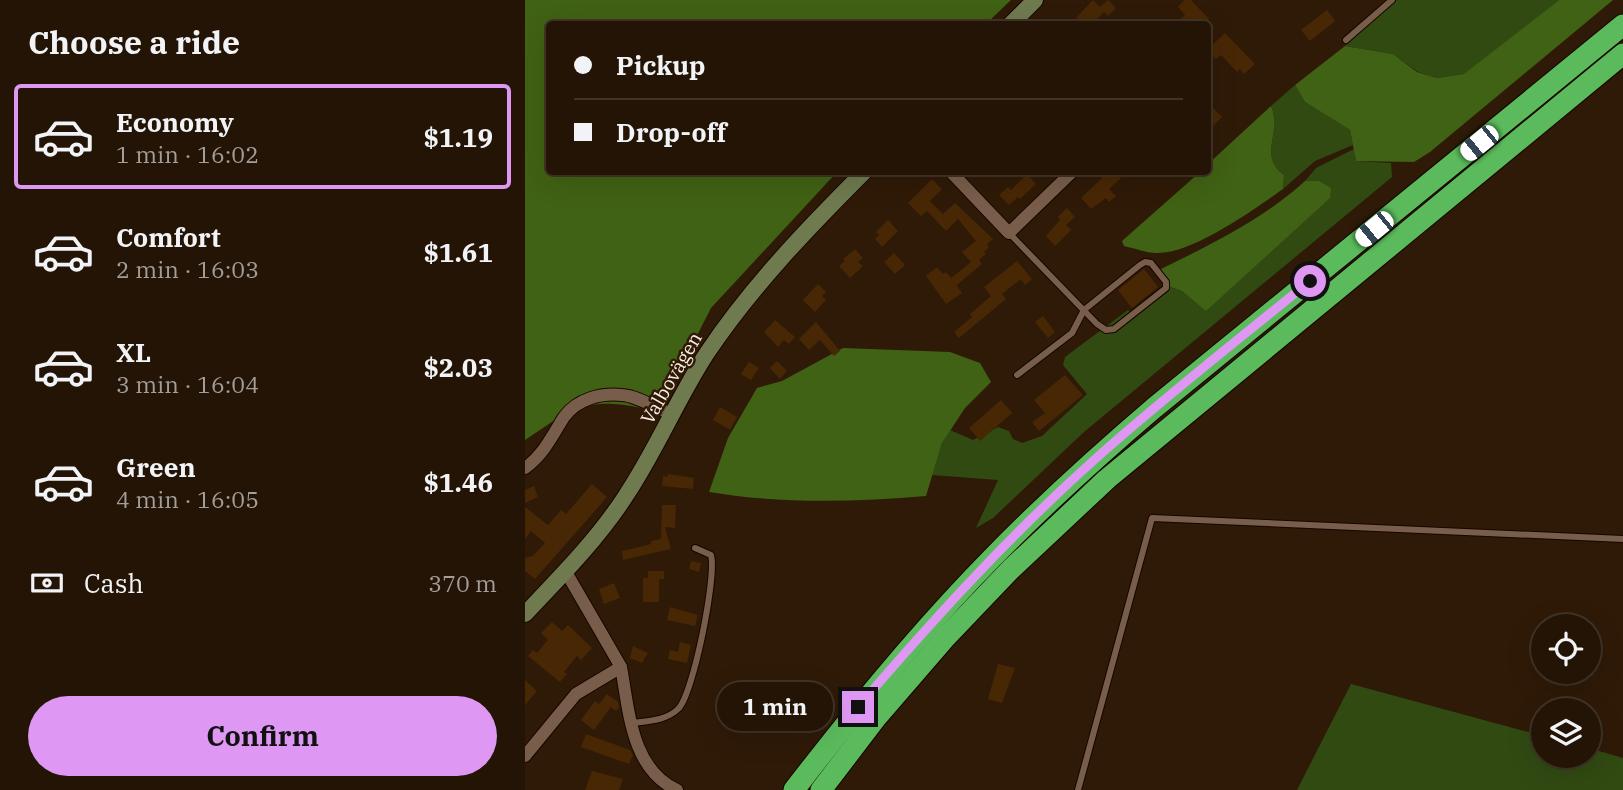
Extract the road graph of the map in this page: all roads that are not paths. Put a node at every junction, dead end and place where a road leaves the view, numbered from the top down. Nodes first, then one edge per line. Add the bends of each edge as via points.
1 (1035, 0) edge
2 (1392, 0) edge
3 (1014, 21) edge
4 (1623, 25) edge
5 (1346, 40) dead end
6 (1623, 54) edge
7 (861, 175) edge
8 (954, 175) edge
9 (1069, 175) edge
10 (1009, 233) junction
11 (1084, 310) junction
12 (1017, 375) dead end
13 (673, 414) junction
14 (525, 468) edge
15 (1623, 539) edge
16 (695, 548) dead end
17 (566, 572) junction
18 (525, 614) edge
19 (621, 667) junction
20 (631, 723) junction
21 (525, 756) edge
22 (677, 790) edge
23 (794, 790) edge
24 (821, 790) edge
25 (1078, 790) edge

1 - 3 main road
2 - 5 lane
4 - 23 highway via 1092,462 930,624
6 - 24 highway via 1107,479 946,637
7 - 13 main road, Valbovägen via 758,286 707,354
8 - 10 street
9 - 10 street
10 - 11 lane
11 - 11 lane via 1145,262 1151,263 1165,282 1166,288 1114,329 1106,330
11 - 12 lane via 1072,333
13 - 14 street via 624,395 579,402 566,414 540,457
13 - 17 main road, Valbovägen via 624,498
15 - 25 lane via 1152,518
16 - 20 lane via 711,555 714,565 689,692 677,711
17 - 18 main road, Valbovägen
17 - 19 street
19 - 20 street
19 - 21 street via 576,694
20 - 22 street via 648,766

